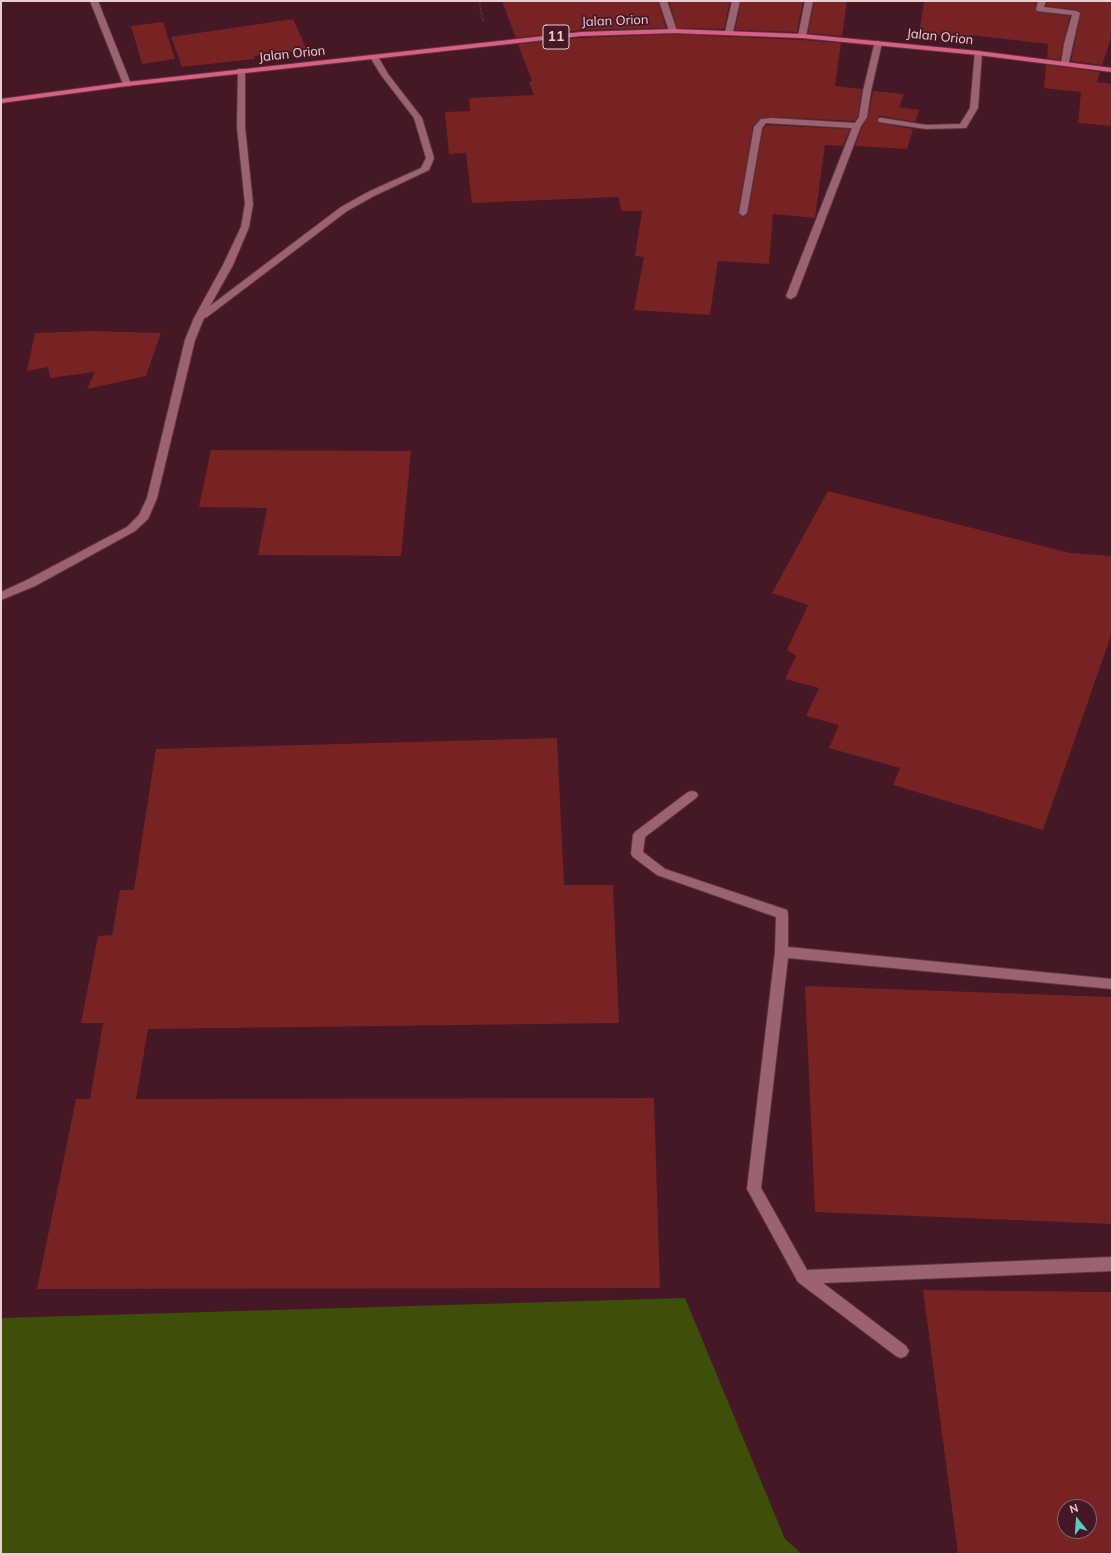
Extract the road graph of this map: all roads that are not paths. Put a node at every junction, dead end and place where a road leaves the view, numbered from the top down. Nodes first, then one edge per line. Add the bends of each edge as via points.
1 (94, 1) edge
2 (663, 1) edge
3 (736, 1) edge
4 (809, 1) edge
5 (1042, 1) edge
6 (673, 31) junction
7 (729, 32) junction
8 (802, 36) junction
9 (878, 43) junction
10 (978, 53) junction
11 (374, 57) junction
12 (1066, 64) junction
13 (1112, 70) edge
14 (241, 71) junction
15 (127, 84) junction
16 (1, 101) edge
17 (882, 120) dead end
18 (857, 126) junction
19 (743, 213) dead end
20 (791, 296) dead end
21 (199, 318) junction
22 (1, 596) edge
23 (692, 795) dead end
24 (782, 952) junction
25 (1112, 984) edge
26 (1112, 1264) edge
27 (803, 1277) junction
28 (901, 1351) dead end

1 - 15 street
2 - 6 street
3 - 7 street
4 - 8 street
5 - 12 street via 1040,9 1076,13
6 - 7 highway, Jalan Orion / 11
6 - 11 highway, Jalan Orion / 11 via 581,34
7 - 8 highway, Jalan Orion / 11
8 - 9 highway, Jalan Orion / 11
9 - 10 highway, Jalan Orion / 11
9 - 18 street via 863,117
10 - 12 highway, Jalan Orion / 11
10 - 17 street via 974,108 963,126 926,127
11 - 14 highway, Jalan Orion / 11
11 - 21 street via 384,75 418,118 430,158 425,170 344,209
12 - 13 highway, Jalan Orion / 11
14 - 15 highway, Jalan Orion / 11
14 - 21 street via 241,127 249,204 245,227
15 - 16 highway, Jalan Orion / 11
18 - 19 street via 764,121 758,127
18 - 20 street
21 - 22 street via 190,340 152,498 144,517 131,529 31,583
23 - 24 street via 639,835 636,854 661,872 782,914
24 - 25 street
24 - 27 street via 754,1189
26 - 27 street
27 - 28 street

